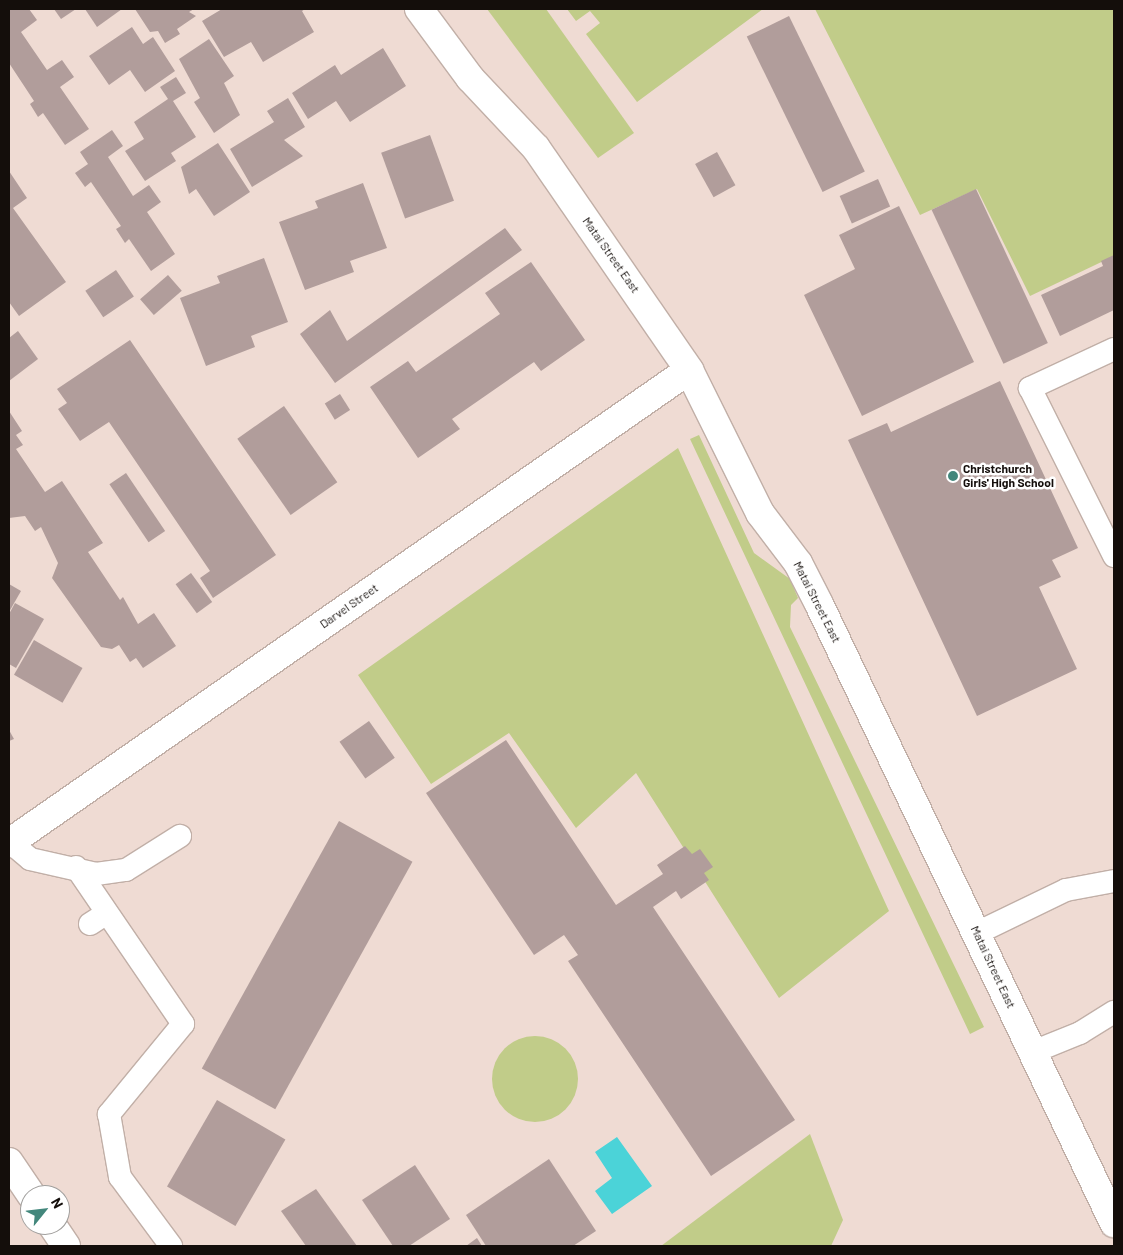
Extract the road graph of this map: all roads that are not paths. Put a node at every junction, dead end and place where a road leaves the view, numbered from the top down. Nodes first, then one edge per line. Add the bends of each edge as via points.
1 (419, 9) edge
2 (1114, 348) edge
3 (689, 370) junction
4 (1114, 556) edge
5 (180, 836) dead end
6 (10, 843) edge
7 (76, 867) junction
8 (1114, 880) edge
9 (977, 933) junction
10 (1114, 1012) edge
11 (1033, 1052) junction
12 (9, 1162) edge
13 (24, 1185) edge
14 (1114, 1223) edge
15 (59, 1235) edge
16 (66, 1246) edge
17 (171, 1246) edge

1 - 3 street, Matai Street East via 470,78 536,148
2 - 4 lane via 1030,388
3 - 6 street, Darvel Street
3 - 9 street, Matai Street East via 760,513 798,563 819,604
5 - 7 lane via 126,870 96,874
6 - 7 lane via 30,858
7 - 17 lane via 99,918 183,1024 110,1114 120,1177
8 - 9 lane via 1066,890
9 - 11 street, Matai Street East
10 - 11 lane via 1080,1033
11 - 14 street, Matai Street East
12 - 13 street
15 - 16 street

